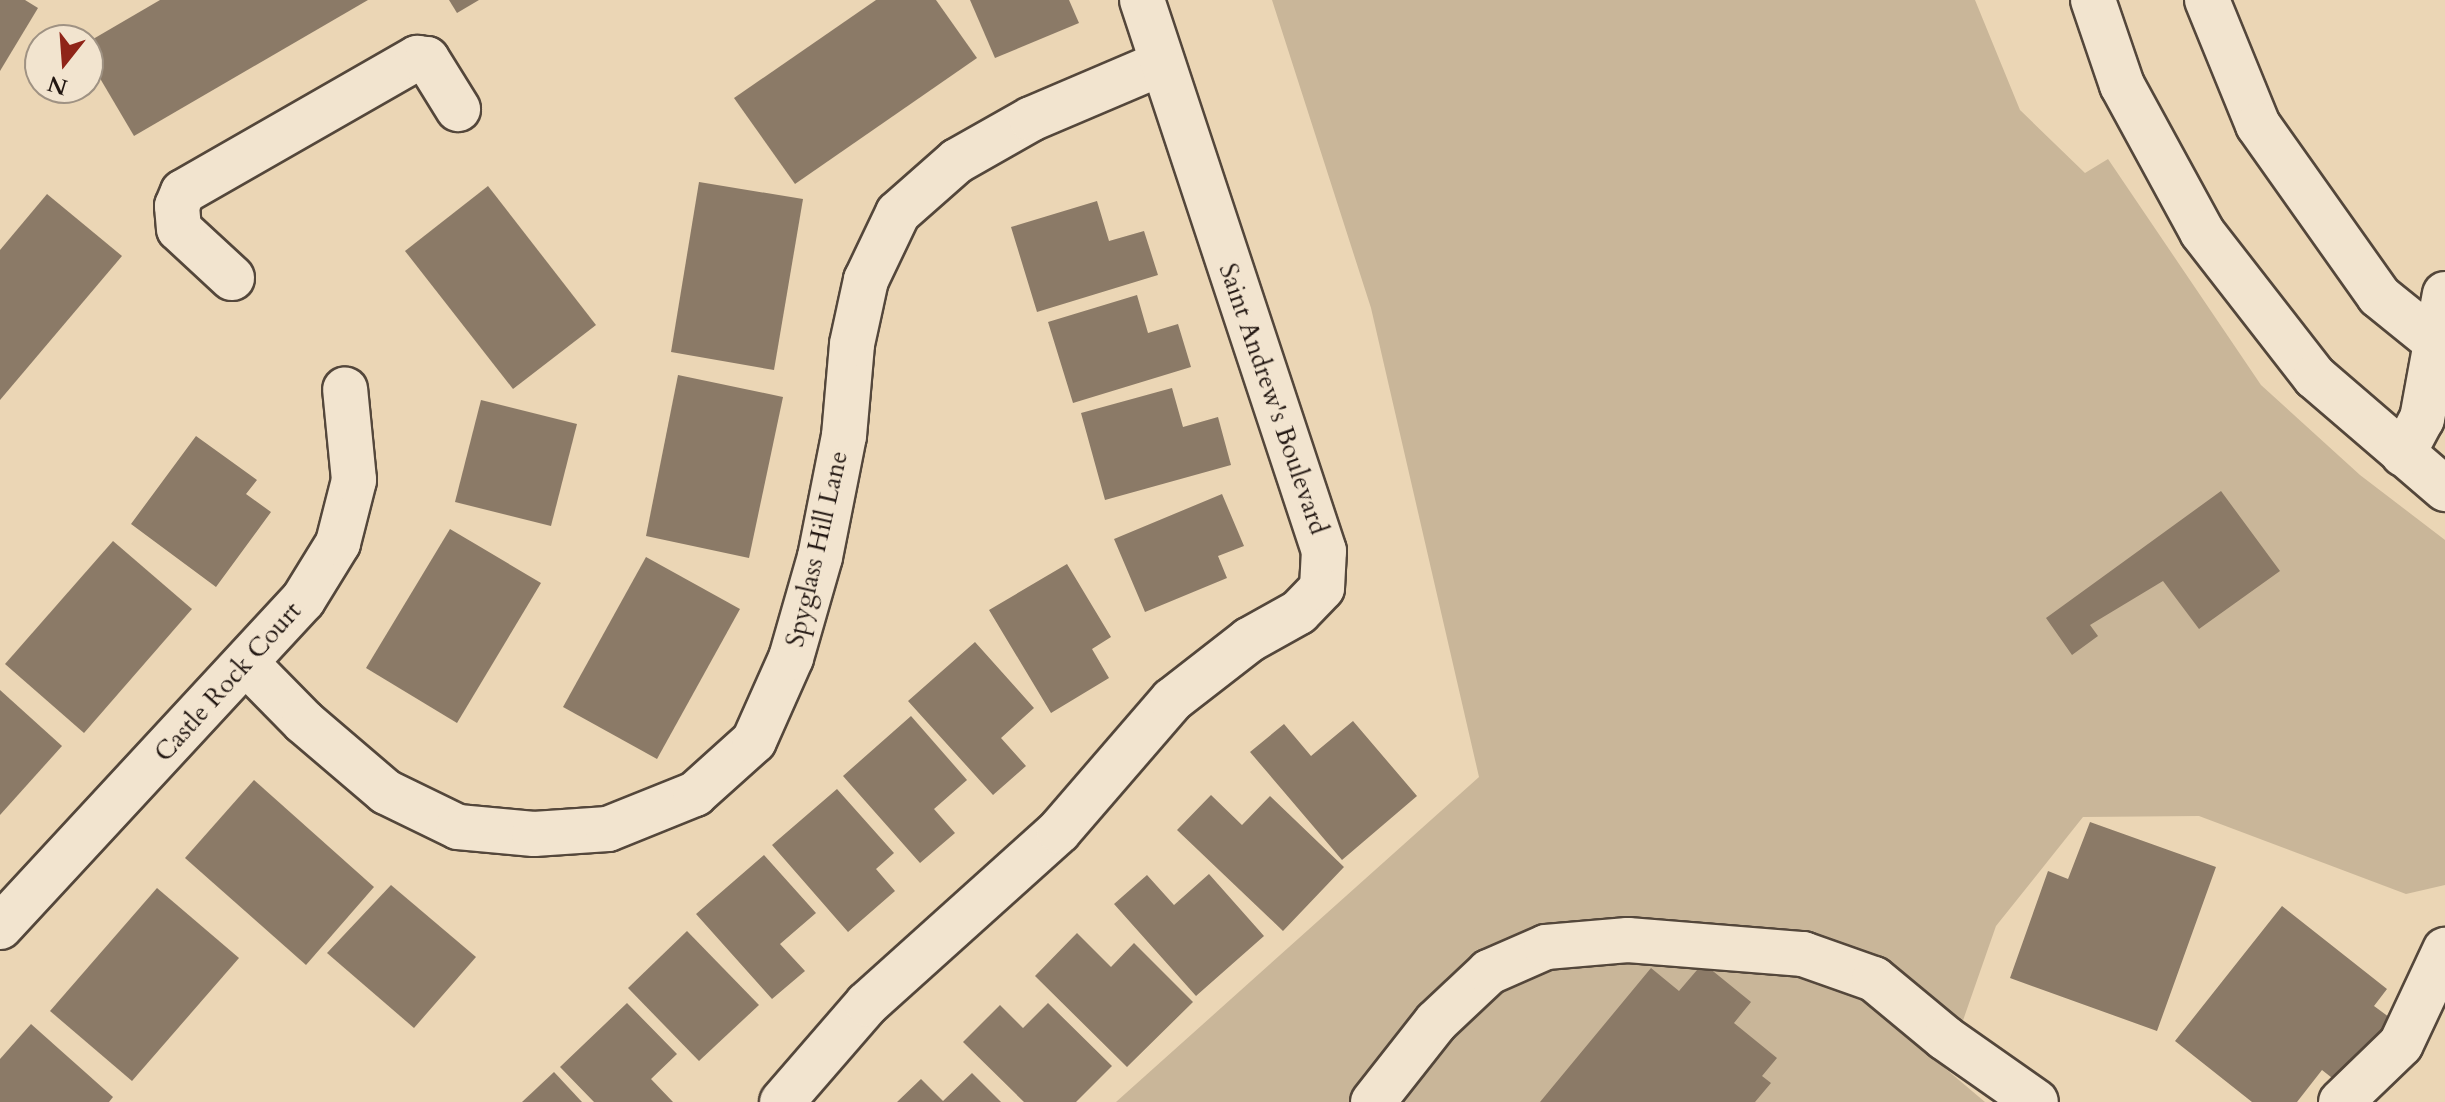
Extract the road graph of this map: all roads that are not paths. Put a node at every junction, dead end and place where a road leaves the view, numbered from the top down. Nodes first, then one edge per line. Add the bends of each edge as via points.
1 (1142, 0) edge
2 (2093, 0) edge
3 (2207, 0) edge
4 (1160, 64) junction
5 (458, 109) dead end
6 (232, 278) dead end
7 (2445, 294) edge
8 (2436, 342) junction
9 (345, 389) dead end
10 (2403, 454) junction
11 (2445, 489) edge
12 (247, 664) junction
13 (0, 927) edge
14 (2445, 950) edge
15 (782, 1102) edge
16 (1373, 1102) edge
17 (2036, 1102) edge
18 (2341, 1102) edge

1 - 4 street, Saint Andrew's Boulevard
2 - 10 street via 2122,85 2202,232 2315,377
3 - 8 street via 2258,125 2379,296
4 - 12 street, Spyglass Hill Lane via 1031,119 957,161 898,213 866,280 852,344 838,466 791,658 754,741 695,794 608,829 534,834 458,827 386,792 304,722
4 - 15 street, Saint Andrew's Boulevard via 1324,551 1322,588 1299,612 1249,640 1172,700 1059,831 867,1004
5 - 6 street via 427,59 417,58 183,192 177,206 179,229
7 - 8 street
8 - 10 street via 2422,419
9 - 12 street, Castle Rock Court via 354,480 338,543 303,600
10 - 11 street
12 - 13 street, Castle Rock Court
14 - 18 street via 2401,1044
16 - 17 street via 1436,1022 1489,972 1546,947 1628,940 1803,954 1874,979 1945,1038

